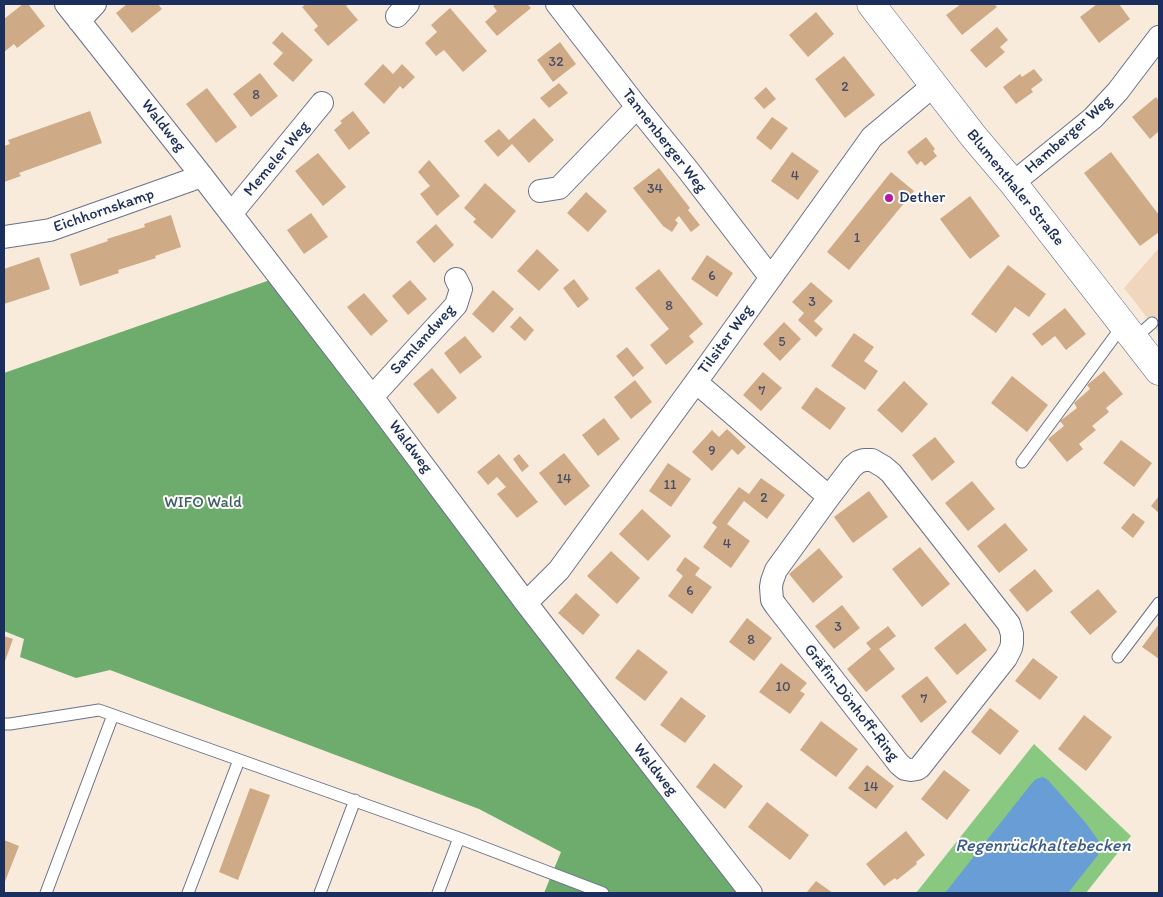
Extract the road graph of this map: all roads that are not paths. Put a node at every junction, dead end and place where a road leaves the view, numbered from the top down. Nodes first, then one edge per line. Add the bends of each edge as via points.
1 (95, 4) edge
2 (557, 4) edge
3 (871, 4) edge
4 (72, 12) edge
5 (1159, 37) edge
6 (934, 85) junction
7 (322, 104) dead end
8 (636, 107) junction
9 (202, 176) junction
10 (1013, 183) junction
11 (540, 191) dead end
12 (231, 214) junction
13 (4, 238) edge
14 (771, 278) junction
15 (456, 279) dead end
16 (1136, 329) junction
17 (1159, 371) edge
18 (696, 382) junction
19 (372, 396) junction
20 (1022, 462) dead end
21 (829, 497) junction
22 (526, 603) junction
23 (1159, 603) edge
24 (1118, 657) dead end
25 (112, 715) junction
26 (4, 724) edge
27 (239, 760) junction
28 (355, 800) junction
29 (460, 838) junction
30 (46, 893) edge
31 (188, 893) edge
32 (320, 893) edge
33 (438, 893) edge
34 (603, 893) edge
35 (751, 893) edge

1 - 4 street
2 - 8 street, Tannenberger Weg
3 - 6 main road, Blumenthaler Straße
4 - 9 street, Waldweg
5 - 10 street, Hamberger Weg via 1093,118
6 - 10 main road, Blumenthaler Straße
6 - 14 street, Tilsiter Weg via 872,136
7 - 12 street, Memeler Weg
8 - 11 street via 559,188
8 - 14 street, Tannenberger Weg
9 - 12 street, Waldweg
9 - 13 street, Eichhornskamp via 50,230
10 - 16 main road, Blumenthaler Straße
12 - 19 street, Waldweg
14 - 18 street, Tilsiter Weg
15 - 19 street, Samlandweg via 461,289 456,305
16 - 17 main road, Blumenthaler Straße
16 - 20 lane
18 - 21 street
18 - 22 street, Tilsiter Weg via 559,570
19 - 22 street, Waldweg
21 - 21 street, Gräfin-Dönhoff-Ring via 776,570 771,587 772,600 899,764 905,769 917,769 1006,658 1012,643 1009,624 891,473 879,463 870,460 854,465
22 - 35 street, Waldweg
23 - 24 lane
25 - 26 lane via 99,710
25 - 27 lane
25 - 30 lane
27 - 28 lane
27 - 31 lane
28 - 29 lane
28 - 32 lane
29 - 33 lane
29 - 34 lane

